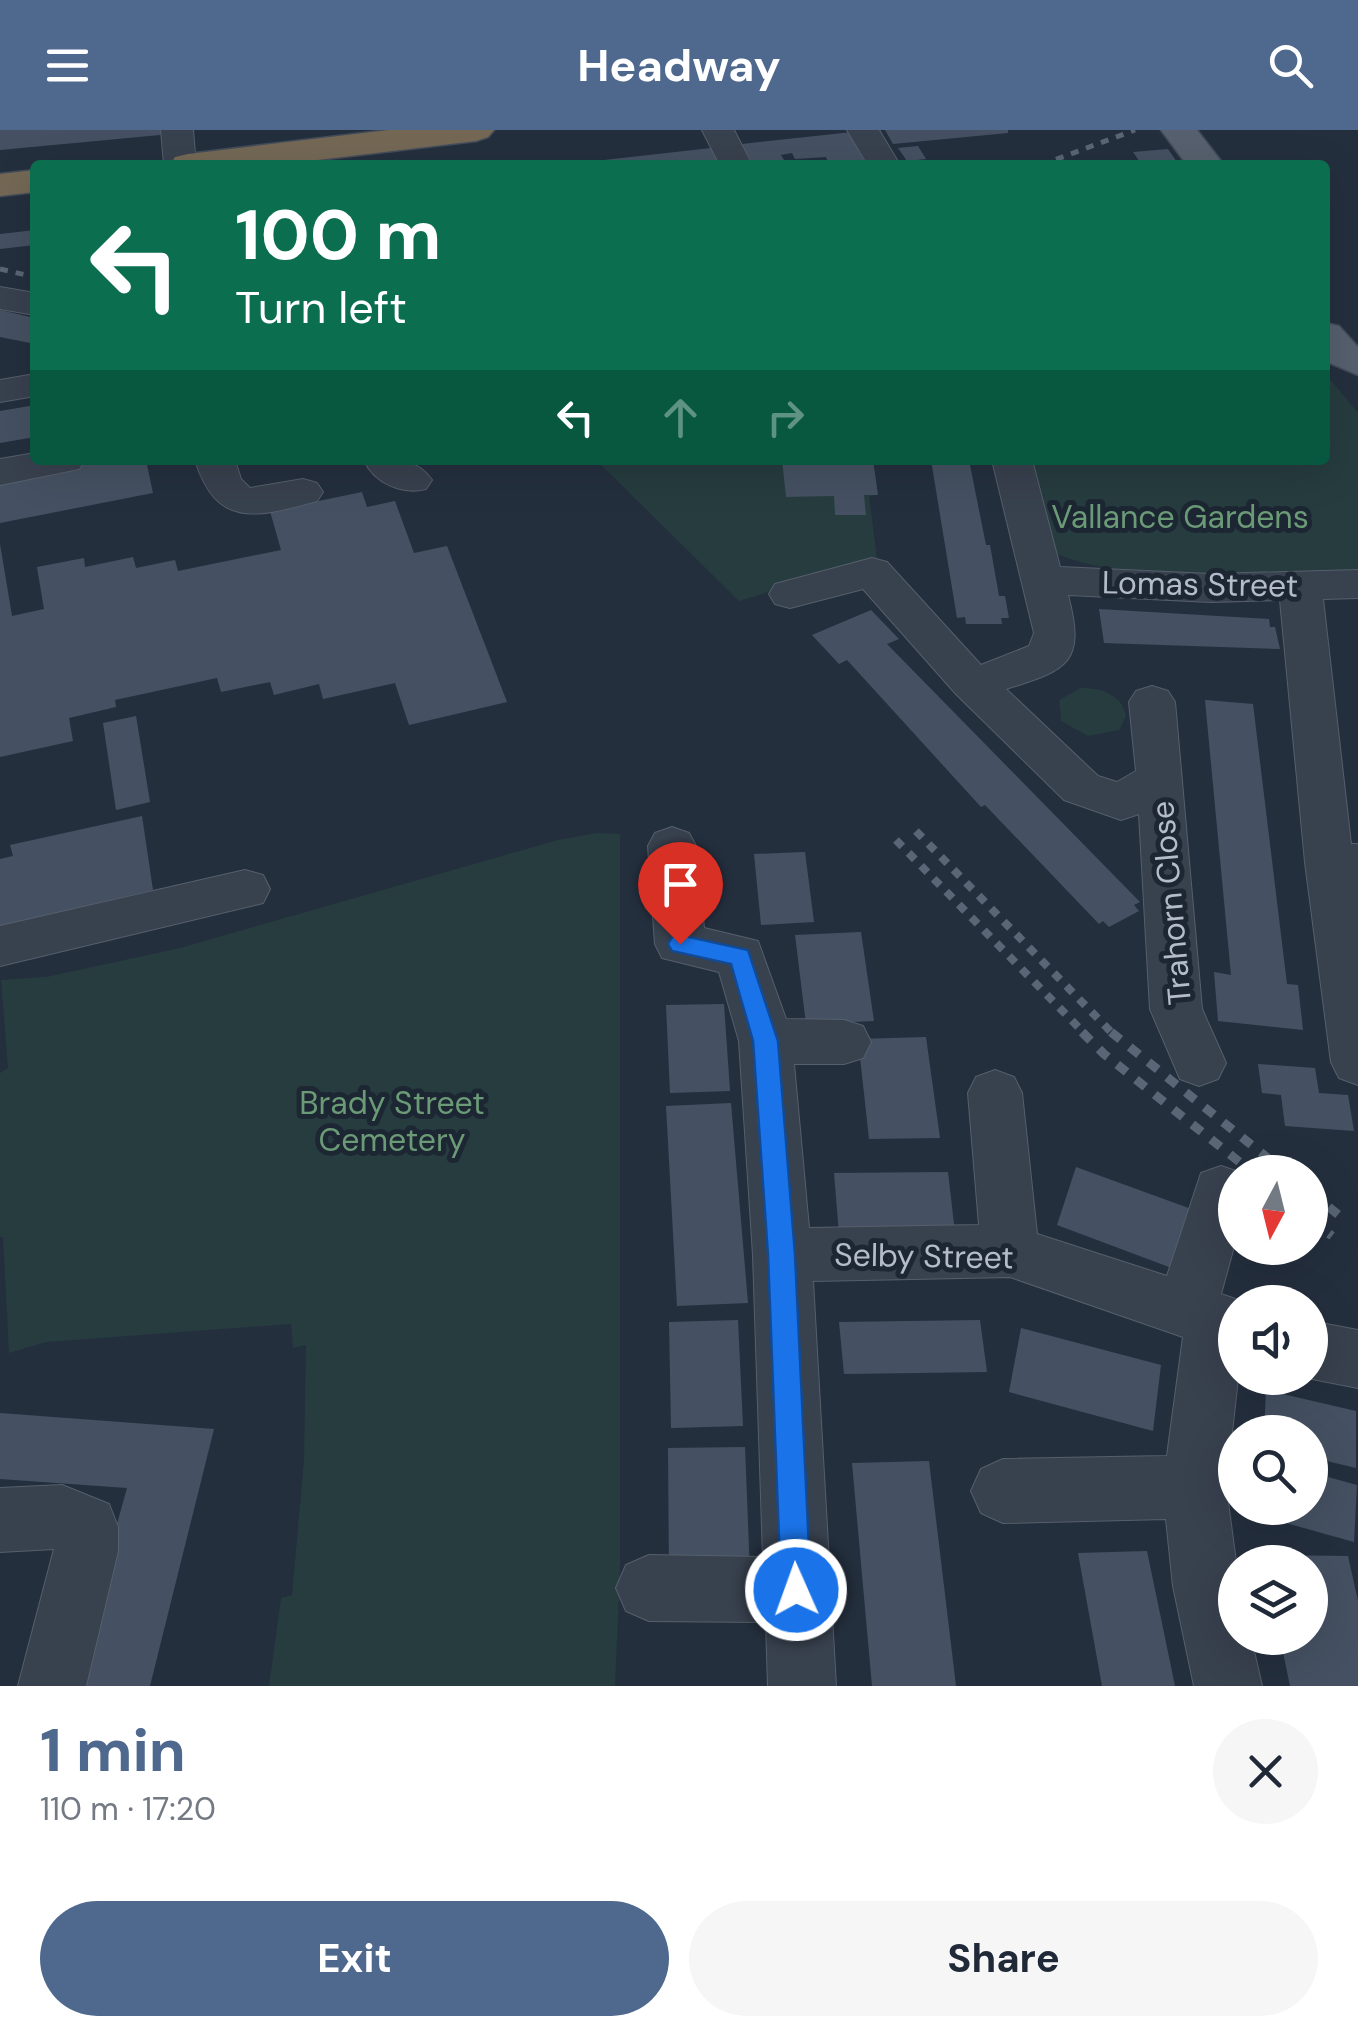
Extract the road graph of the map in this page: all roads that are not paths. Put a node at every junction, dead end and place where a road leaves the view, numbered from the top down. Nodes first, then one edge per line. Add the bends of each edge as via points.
1 (178, 130) edge
2 (476, 130) edge
3 (718, 130) edge
4 (864, 130) edge
5 (1179, 130) edge
6 (180, 160) edge
7 (229, 160) edge
8 (733, 160) edge
9 (881, 160) edge
10 (1202, 160) edge
11 (30, 182) edge
12 (0, 185) edge
13 (0, 298) edge
14 (30, 303) edge
15 (30, 387) edge
16 (0, 391) edge
17 (38, 465) edge
18 (216, 465) edge
19 (1013, 465) edge
20 (0, 472) edge
21 (302, 492) dead end
22 (1042, 580) junction
23 (1358, 584) edge
24 (1300, 587) junction
25 (790, 594) dead end
26 (972, 682) junction
27 (1152, 702) dead end
28 (1160, 778) junction
29 (672, 846) dead end
30 (1343, 863) edge
31 (245, 889) dead end
32 (0, 946) edge
33 (766, 1041) junction
34 (844, 1042) dead end
35 (1358, 1062) edge
36 (1199, 1064) dead end
37 (994, 1093) dead end
38 (1218, 1234) edge
39 (1010, 1252) junction
40 (782, 1255) junction
41 (1212, 1319) edge
42 (1328, 1353) edge
43 (1358, 1359) edge
44 (1194, 1487) junction
45 (1004, 1491) dead end
46 (0, 1520) edge
47 (649, 1588) dead end
48 (796, 1590) junction
49 (52, 1686) edge
50 (802, 1686) edge
51 (1228, 1686) edge

1 - 6 street
2 - 7 highway
3 - 8 street
4 - 9 street
5 - 10 main road
11 - 12 highway
13 - 14 street
15 - 16 street
17 - 20 street
18 - 21 street via 230,497 248,502
19 - 22 street
22 - 24 street, Lomas Street
22 - 26 street via 1056,633 1048,655
23 - 24 street, Lomas Street
24 - 30 street
25 - 26 street via 872,572
26 - 28 street, Trahorn Close via 1081,788 1121,802
27 - 28 street
28 - 36 street, Trahorn Close via 1176,1009
29 - 33 street via 680,944 740,956
30 - 35 street
31 - 32 street
33 - 34 street
33 - 40 street
37 - 39 street
38 - 41 street
39 - 40 street, Selby Street
39 - 41 street, Selby Street
40 - 48 street
41 - 44 street
42 - 43 street
44 - 45 street
44 - 51 street
46 - 49 street via 62,1517 86,1527 86,1551
47 - 48 street
48 - 50 street

